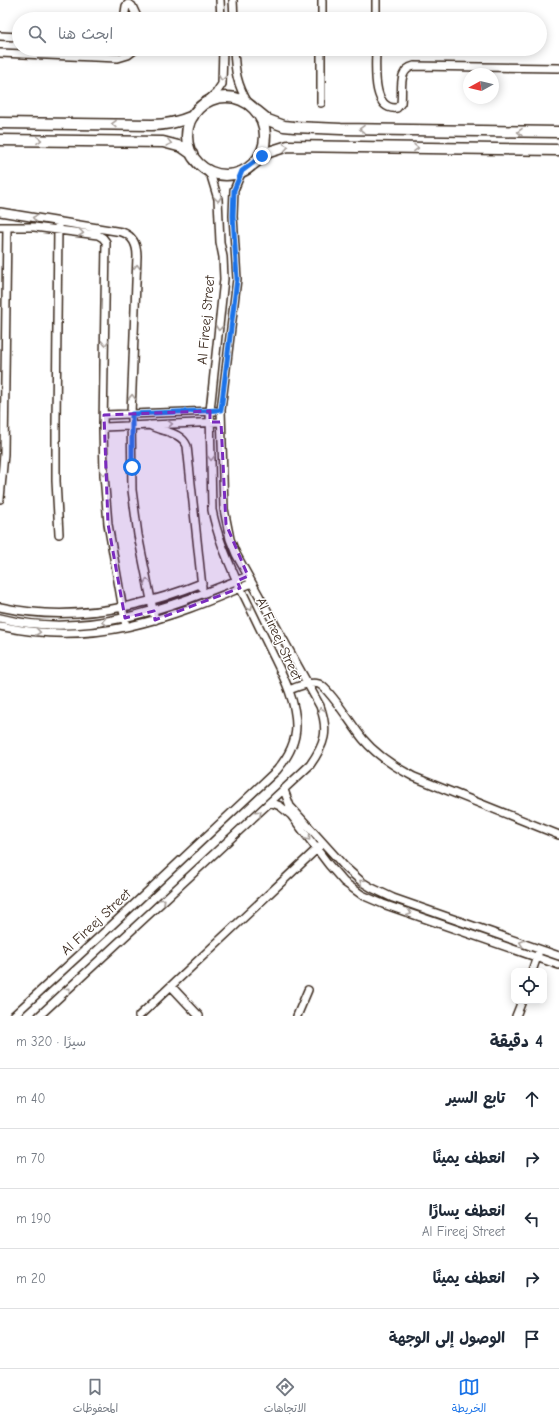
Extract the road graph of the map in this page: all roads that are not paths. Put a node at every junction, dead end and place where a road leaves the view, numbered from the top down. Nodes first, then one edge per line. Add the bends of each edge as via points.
1 (220, 0) edge
2 (232, 0) edge
3 (322, 0) edge
4 (376, 0) edge
5 (128, 2) edge
6 (125, 12) edge
7 (135, 12) edge
8 (221, 12) edge
9 (233, 12) edge
10 (322, 12) edge
11 (376, 12) edge
12 (0, 36) edge
13 (12, 37) edge
14 (0, 53) edge
15 (12, 54) edge
16 (71, 56) edge
17 (125, 56) edge
18 (223, 56) edge
19 (234, 56) edge
20 (321, 56) edge
21 (376, 56) edge
22 (559, 68) edge
23 (206, 102) junction
24 (248, 103) junction
25 (321, 103) dead end
26 (257, 112) junction
27 (193, 116) junction
28 (0, 123) edge
29 (559, 132) edge
30 (0, 140) edge
31 (559, 150) edge
32 (192, 154) junction
33 (201, 165) junction
34 (252, 165) junction
35 (242, 171) junction
36 (0, 212) edge
37 (58, 222) junction
38 (4, 227) edge
39 (58, 230) junction
40 (235, 247) junction
41 (221, 248) junction
42 (224, 279) junction
43 (237, 279) junction
44 (221, 410) junction
45 (210, 411) junction
46 (132, 414) junction
47 (104, 415) junction
48 (210, 422) junction
49 (221, 422) junction
50 (131, 425) junction
51 (148, 425) junction
52 (103, 426) junction
53 (0, 499) edge
54 (59, 534) dead end
55 (250, 580) junction
56 (237, 581) junction
57 (202, 583) junction
58 (240, 588) junction
59 (203, 594) junction
60 (151, 601) junction
61 (204, 603) junction
62 (0, 607) edge
63 (122, 607) junction
64 (154, 611) junction
65 (0, 618) edge
66 (125, 618) junction
67 (155, 620) junction
68 (23, 622) junction
69 (0, 626) edge
70 (126, 627) junction
71 (22, 630) junction
72 (308, 684) junction
73 (289, 690) junction
74 (284, 790) junction
75 (270, 802) junction
76 (559, 835) edge
77 (323, 844) junction
78 (317, 849) junction
79 (393, 898) junction
80 (390, 907) junction
81 (540, 950) junction
82 (559, 956) edge
83 (537, 957) junction
84 (559, 965) edge
85 (533, 968) edge
86 (171, 986) junction
87 (308, 990) dead end
88 (521, 1004) edge
89 (12, 1016) edge
90 (39, 1016) edge
91 (139, 1016) edge
92 (198, 1016) edge
93 (297, 1016) edge
94 (516, 1016) edge

1 - 8 street
2 - 9 street
3 - 10 street
4 - 11 street
5 - 6 street
5 - 7 street
12 - 13 street
14 - 15 street
16 - 17 street
18 -> 23 street via 222,84
19 - 24 street via 237,80
20 - 25 street
21 - 22 street via 377,90 383,102 393,108 402,103 403,75 407,69 414,66
23 - 24 street via 232,97
23 - 27 street
24 - 26 street
29 -> 26 street via 284,126 268,120
26 - 34 street via 263,124 265,139 261,153
27 -> 28 street via 180,122 158,125
27 - 32 street via 188,128
30 -> 32 street via 163,142 182,147
34 -> 31 street via 269,152 288,146
32 - 33 street
33 - 35 street via 221,174
33 -> 41 street, Al Fireej Street via 211,176 216,190
34 - 35 street
35 - 40 street, Al Fireej Street via 234,190
37 -> 36 street
37 - 39 street
46 -> 37 street via 136,246 131,237 122,232
38 - 39 street
38 - 53 street via 4,454
39 -> 47 street via 98,235 106,242
39 - 54 street via 56,481
40 - 41 street
40 - 43 street, Al Fireej Street
41 - 42 street, Al Fireej Street
42 - 43 street
42 -> 45 street, Al Fireej Street
43 - 44 street, Al Fireej Street
44 - 45 street
44 - 49 street, Al Fireej Street
45 - 46 street
45 - 48 street, Al Fireej Street
46 - 47 street
46 - 50 street
47 - 52 street
48 - 49 street
51 -> 48 street
48 -> 56 street, Al Fireej Street via 211,494 215,526 225,557
49 - 55 street, Al Fireej Street via 222,494 226,524 236,554
50 - 51 street
50 - 52 street
60 -> 50 street via 135,513
51 - 57 street via 179,436 187,446
52 -> 63 street via 108,524
55 - 56 street
55 - 58 street
55 - 72 street, Al Fireej Street
56 - 58 street, Al Fireej Street
56 - 59 street
57 - 59 street
57 - 60 street
58 - 61 street
58 -> 73 street, Al Fireej Street
59 - 61 street
59 - 64 street
60 - 63 street
60 - 64 street
61 - 67 street
62 - 63 street via 52,614 83,613
63 - 66 street
64 - 66 street
64 - 67 street
65 - 68 street
66 -> 68 street via 71,625
66 - 70 street
67 - 70 street
68 - 71 street
69 - 71 street
71 -> 70 street via 69,634
72 - 73 street
74 -> 72 street, Al Fireej Street via 310,765 323,743 324,718
72 - 76 street via 319,684 325,689 363,740 397,768
73 - 89 street, Al Fireej Street via 296,714 295,739 291,750 277,770
74 - 75 street, Al Fireej Street
74 - 77 street via 290,806
75 -> 78 street via 291,815
90 -> 75 street, Al Fireej Street
77 - 78 street
79 -> 77 street via 353,875
78 - 80 street via 336,874 352,889
78 - 86 street
79 - 80 street
81 -> 79 street
80 -> 83 street
81 - 82 street
81 - 83 street
83 - 84 street
83 - 85 street
86 - 91 street
86 - 92 street
87 - 93 street
88 - 94 street

